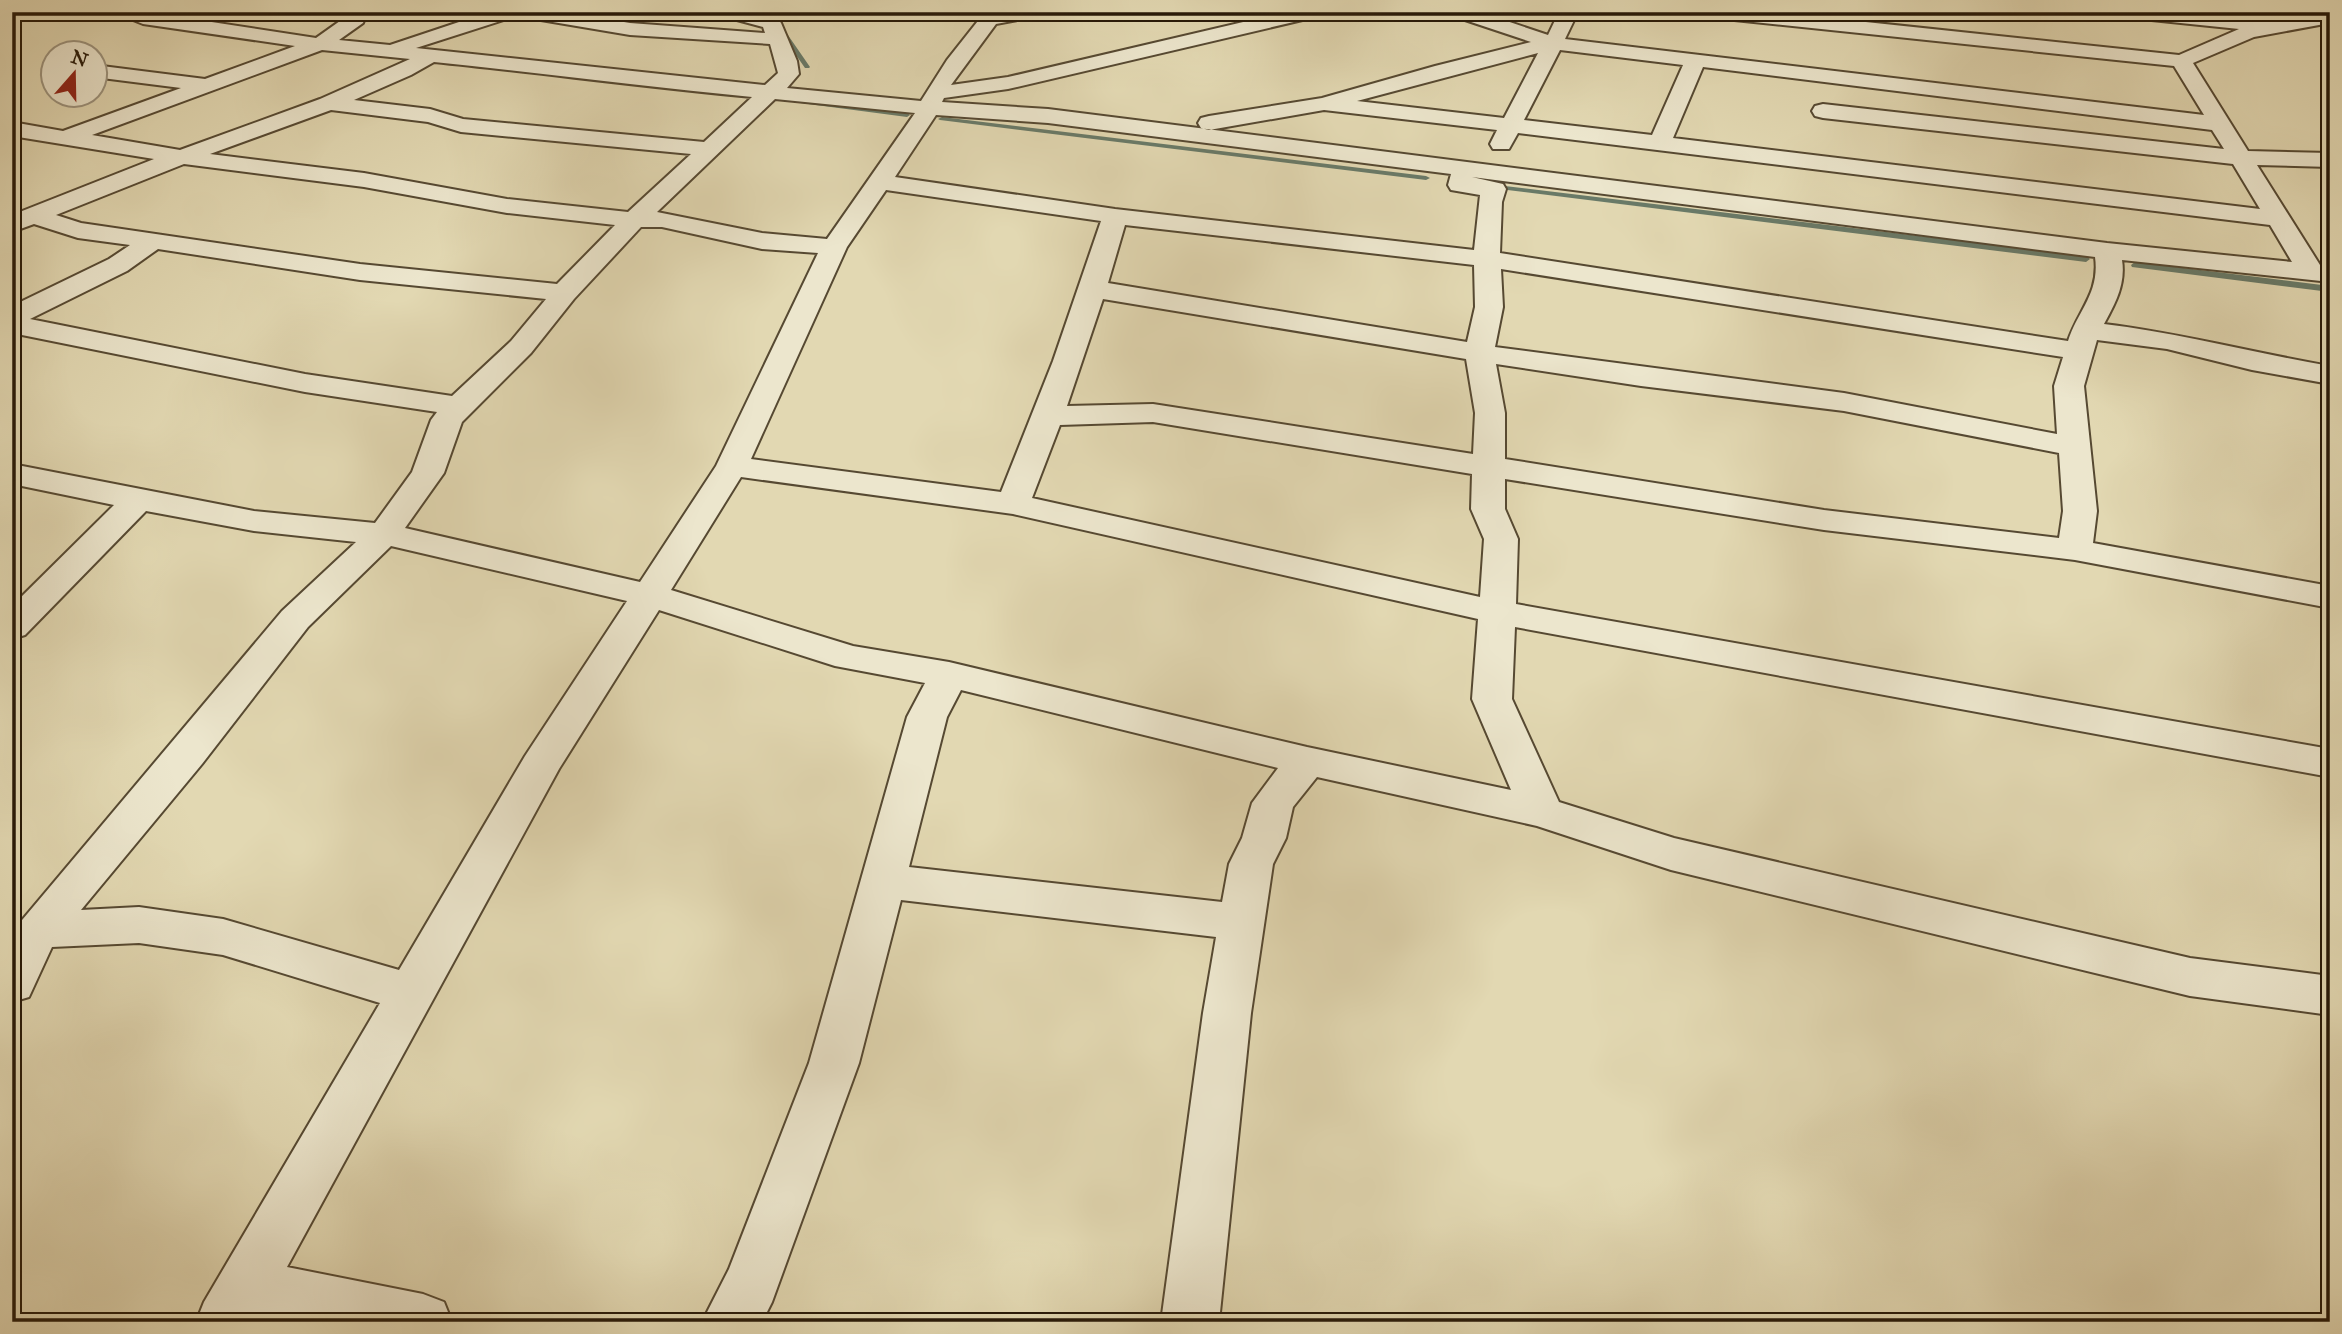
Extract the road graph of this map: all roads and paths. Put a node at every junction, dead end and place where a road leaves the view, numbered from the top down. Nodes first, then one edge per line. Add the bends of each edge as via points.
1 (130, 12) edge
2 (358, 12) edge
3 (509, 12) edge
4 (529, 12) edge
5 (729, 12) edge
6 (1032, 12) edge
7 (1311, 12) edge
8 (1460, 12) edge
9 (1569, 12) edge
10 (1715, 12) edge
11 (2132, 12) edge
12 (992, 15) edge
13 (2322, 18) edge
14 (591, 23) junction
15 (2272, 28) junction
16 (660, 31) junction
17 (2330, 38) edge
18 (778, 40) junction
19 (1553, 43) junction
20 (320, 44) junction
21 (615, 50) junction
22 (387, 51) junction
23 (430, 56) junction
24 (1695, 61) junction
25 (2181, 61) junction
26 (585, 72) junction
27 (108, 73) edge
28 (1827, 77) junction
29 (209, 85) junction
30 (772, 93) junction
31 (932, 101) junction
32 (328, 104) junction
33 (1324, 104) junction
34 (1823, 111) junction
35 (2220, 124) junction
36 (1511, 125) junction
37 (12, 129) edge
38 (1169, 131) junction
39 (66, 137) junction
40 (1660, 143) junction
41 (707, 149) junction
42 (22, 152) dead end
43 (181, 158) junction
44 (2241, 159) junction
45 (2330, 160) edge
46 (1818, 163) junction
47 (1482, 177) junction
48 (880, 182) junction
49 (1115, 216) junction
50 (2278, 219) junction
51 (22, 220) edge
52 (634, 220) junction
53 (153, 240) junction
54 (834, 247) junction
55 (1487, 259) junction
56 (2108, 260) junction
57 (2321, 273) edge
58 (1093, 289) junction
59 (564, 293) junction
60 (12, 317) edge
61 (12, 324) edge
62 (2083, 341) junction
63 (1479, 353) junction
64 (2330, 376) edge
65 (459, 406) junction
66 (1049, 416) junction
67 (2075, 447) junction
68 (732, 466) junction
69 (1489, 466) junction
70 (12, 474) edge
71 (138, 500) junction
72 (1013, 504) junction
73 (384, 534) junction
74 (2075, 551) junction
75 (650, 595) junction
76 (2330, 597) edge
77 (1497, 612) junction
78 (12, 627) edge
79 (948, 675) junction
80 (1307, 761) junction
81 (2330, 763) edge
82 (1542, 813) junction
83 (883, 881) junction
84 (1242, 922) junction
85 (22, 954) edge
86 (412, 993) junction
87 (2330, 996) edge
88 (236, 1304) edge
89 (423, 1322) edge
90 (731, 1322) edge
91 (1190, 1322) edge

1 - 20 street via 143,18
2 - 20 street via 356,19
3 - 22 street
4 - 14 street
5 - 18 street via 771,23
6 - 12 street
7 - 31 street
8 - 19 street
9 - 19 street
10 - 25 street
11 - 15 street
12 - 31 street
13 - 15 street
14 - 16 street
14 - 21 street
15 - 17 street
15 - 25 street via 2249,32
16 - 18 street
16 - 21 street
18 - 30 street via 789,74
19 - 24 street
19 - 33 street
19 - 36 street
20 - 22 street
20 - 29 street
21 - 26 street
22 - 23 street
23 - 26 street
23 - 32 street
24 - 28 street
24 - 40 street
25 - 35 street
26 - 30 street
27 - 29 street
28 - 34 street
28 - 35 street
29 - 39 street
30 - 31 street
30 - 41 street
31 - 38 street
31 - 48 street
32 - 41 street via 430,116 461,125
32 - 43 street
33 - 36 street
33 - 38 street
34 - 44 street
34 - 46 street
35 - 44 street
36 - 40 street
36 - 47 street
37 - 39 street
38 - 47 street
39 - 42 street
39 - 43 street
40 - 46 street
41 - 52 street
43 - 51 street
43 - 52 street
44 - 45 street
44 - 50 street
46 - 50 street
47 - 55 street via 1490,202
47 - 56 street via 1977,253
48 - 49 street
48 - 54 street
49 - 55 street
49 - 58 street
50 - 57 street
51 - 53 street
52 - 54 street via 662,219 762,240
52 - 59 street
53 - 59 street via 360,272
53 - 60 street via 118,265
54 - 68 street
55 - 62 street
55 - 63 street via 1489,307
56 - 57 street
56 - 62 street via 2104,300
58 - 63 street
58 - 66 street
59 - 65 street via 521,346
61 - 65 street via 305,383
62 - 64 street via 2167,340
62 - 67 street via 2070,386
63 - 67 street via 1844,402
63 - 69 street via 1490,413
65 - 73 street via 447,420 428,473
66 - 69 street via 1153,413
66 - 72 street
67 - 74 street via 2080,511
68 - 72 street
68 - 75 street
69 - 74 street via 1824,520
69 - 77 street via 1488,509 1502,538
70 - 71 street
71 - 73 street via 254,521
71 - 78 street
72 - 77 street
73 - 75 street
73 - 85 street via 295,619
74 - 76 street
75 - 79 street via 849,657
75 - 86 street via 540,766
77 - 81 street
77 - 82 street via 1492,699
79 - 80 street
79 - 83 street via 928,717
80 - 82 street
80 - 84 street via 1273,803 1251,864
82 - 87 street via 1671,855 2190,977
83 - 84 street
83 - 90 street via 834,1063 752,1283
84 - 91 street
85 - 86 street via 139,925 223,937
86 - 88 street
88 - 89 street

